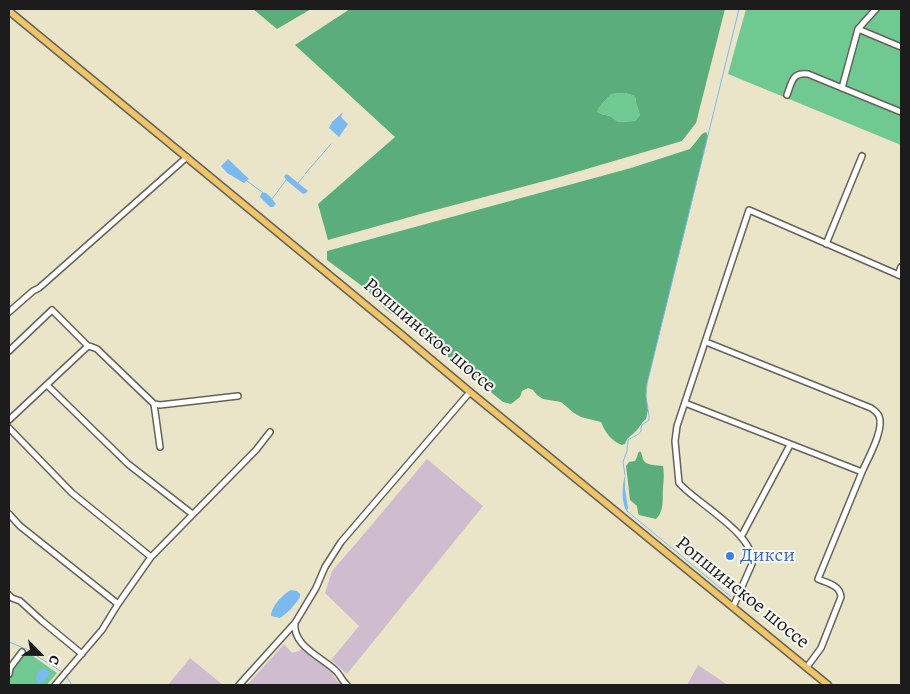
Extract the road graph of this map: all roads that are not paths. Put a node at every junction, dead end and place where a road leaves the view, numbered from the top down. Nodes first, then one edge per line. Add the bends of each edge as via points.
1 (876, 9) edge
2 (9, 11) edge
3 (858, 29) junction
4 (901, 47) edge
5 (842, 88) junction
6 (787, 94) dead end
7 (901, 112) edge
8 (862, 156) dead end
9 (187, 157) junction
10 (826, 244) junction
11 (901, 267) edge
12 (900, 276) edge
13 (9, 312) edge
14 (706, 342) junction
15 (88, 346) junction
16 (9, 351) edge
17 (46, 385) junction
18 (470, 392) junction
19 (238, 396) dead end
20 (685, 403) junction
21 (154, 404) junction
22 (9, 420) edge
23 (9, 428) edge
24 (270, 432) dead end
25 (790, 445) junction
26 (160, 447) dead end
27 (862, 472) junction
28 (9, 514) edge
29 (192, 515) junction
30 (741, 537) junction
31 (151, 557) junction
32 (9, 595) edge
33 (118, 604) junction
34 (733, 606) junction
35 (295, 623) junction
36 (22, 652) dead end
37 (82, 654) junction
38 (807, 667) junction
39 (9, 670) edge
40 (55, 685) edge
41 (239, 685) edge
42 (348, 685) edge
43 (828, 685) edge

1 - 3 street
2 - 9 main road, Ропшинское шоссе
3 - 4 street
3 - 5 street
5 - 6 street via 800,73 795,75
5 - 7 street
8 - 10 street
9 - 13 street
9 - 18 main road, Ропшинское шоссе
10 - 12 street
10 - 14 street via 749,210
11 - 12 street
14 - 20 street
14 - 27 street via 876,411 880,417 878,434
15 - 16 street via 52,310
15 - 17 street
15 - 21 street via 97,349
17 - 22 street
17 - 29 street via 128,464
18 - 34 main road, Ропшинское шоссе
18 - 35 street via 341,542
19 - 21 street via 160,406
20 - 25 street
20 - 30 street via 675,441 679,483
21 - 26 street
23 - 31 street via 72,493
24 - 29 street
25 - 27 street
25 - 30 street
27 - 38 street via 818,579 836,587 841,597 820,648
28 - 33 street
29 - 31 street
30 - 34 street via 753,558
31 - 33 street
32 - 37 street
33 - 37 street
34 - 38 main road, Ропшинское шоссе
35 - 41 street
35 - 42 street via 297,638
36 - 39 street
37 - 40 street
38 - 43 main road, Ропшинское шоссе

